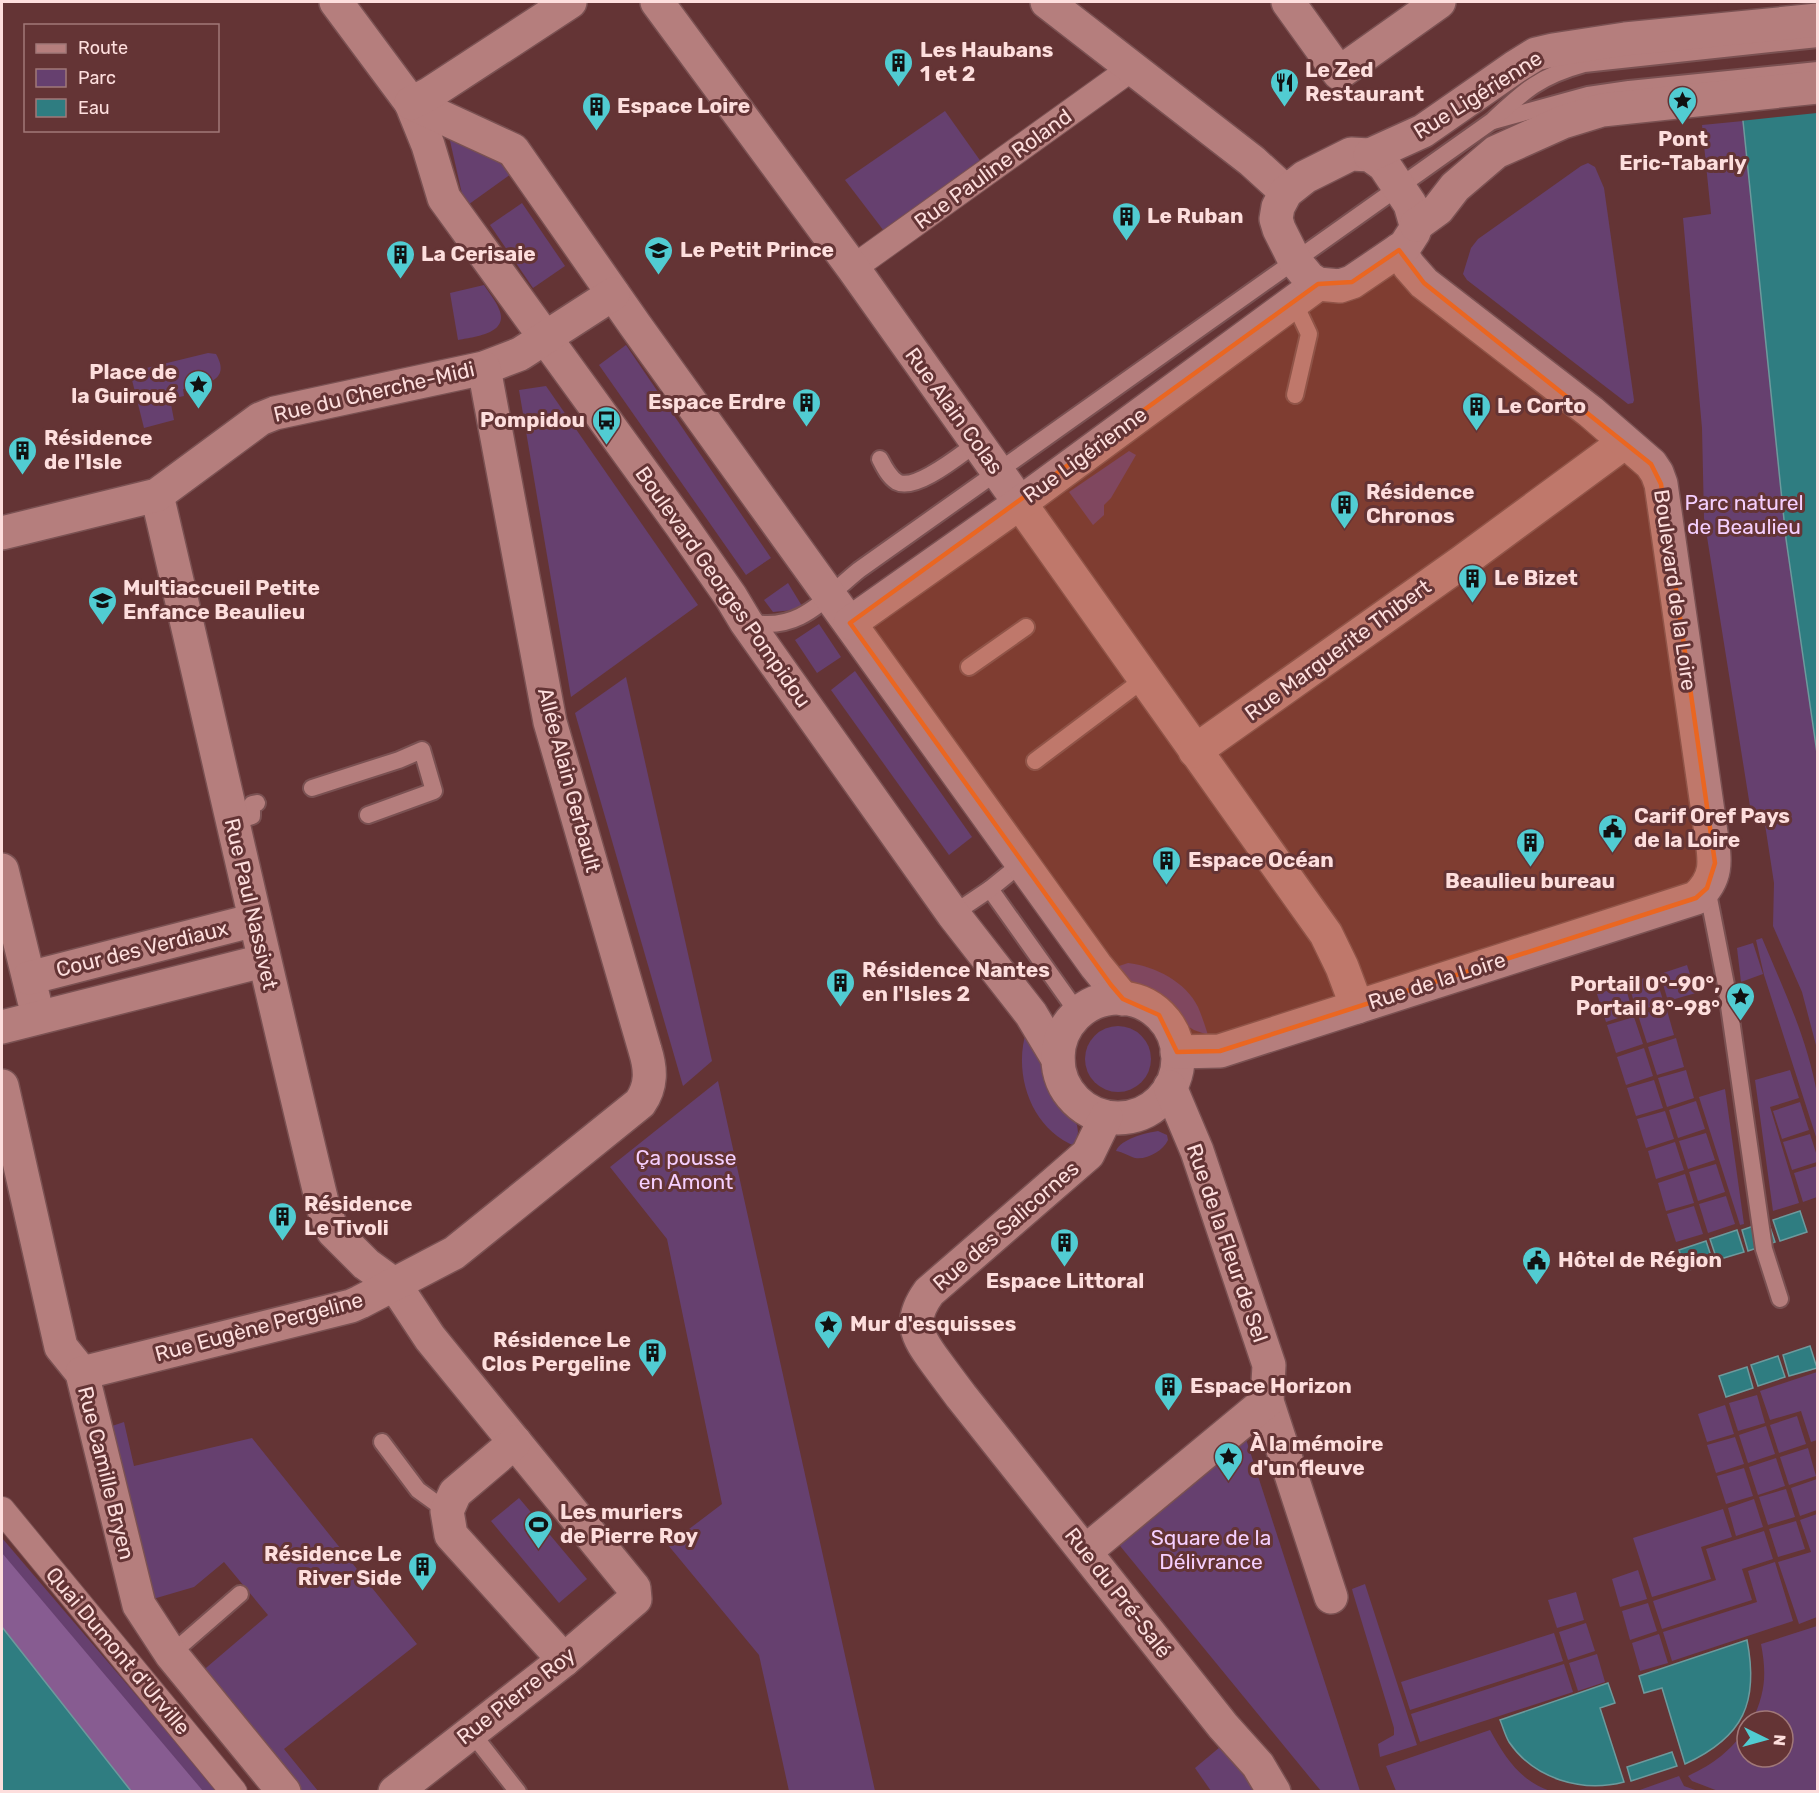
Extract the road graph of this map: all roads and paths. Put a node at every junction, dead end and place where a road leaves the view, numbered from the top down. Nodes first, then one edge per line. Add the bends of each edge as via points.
1 (336, 2) edge
2 (570, 2) edge
3 (657, 2) edge
4 (1047, 2) edge
5 (1288, 2) edge
6 (1439, 2) edge
7 (1818, 20) edge
8 (1818, 39) edge
9 (1626, 49) junction
10 (1132, 68) junction
11 (1818, 70) edge
12 (1818, 87) edge
13 (1630, 98) junction
14 (411, 103) junction
15 (1492, 121) junction
16 (1370, 155) junction
17 (1399, 186) junction
18 (1286, 192) junction
19 (1407, 237) junction
20 (1295, 261) junction
21 (853, 268) junction
22 (1306, 293) junction
23 (613, 294) junction
24 (545, 339) junction
25 (484, 368) junction
26 (1295, 395) dead end
27 (1625, 442) junction
28 (977, 443) junction
29 (880, 459) dead end
30 (997, 471) junction
31 (157, 495) junction
32 (1020, 503) junction
33 (2, 533) edge
34 (830, 594) junction
35 (746, 622) junction
36 (850, 623) junction
37 (1026, 627) dead end
38 (969, 667) dead end
39 (1144, 679) junction
40 (1195, 751) junction
41 (1035, 761) dead end
42 (312, 789) dead end
43 (368, 814) dead end
44 (1022, 863) junction
45 (2, 870) edge
46 (990, 889) junction
47 (1702, 893) junction
48 (953, 914) junction
49 (255, 920) junction
50 (264, 961) junction
51 (29, 978) junction
52 (1123, 999) junction
53 (1357, 1007) junction
54 (1078, 1013) junction
55 (38, 1018) junction
56 (2, 1027) edge
57 (1177, 1052) junction
58 (1058, 1059) junction
59 (2, 1086) edge
60 (1170, 1087) junction
61 (1106, 1117) junction
62 (574, 1156) joint
63 (394, 1285) junction
64 (1780, 1299) dead end
65 (82, 1373) junction
66 (961, 1396) joint
67 (1267, 1401) junction
68 (382, 1442) dead end
69 (515, 1442) junction
70 (2, 1510) edge
71 (447, 1511) junction
72 (1086, 1551) junction
73 (134, 1586) joint
74 (240, 1594) dead end
75 (1331, 1597) dead end
76 (635, 1599) joint
77 (171, 1654) junction
78 (564, 1660) junction
79 (471, 1732) junction
80 (234, 1791) edge
81 (284, 1791) edge
82 (395, 1791) edge
83 (518, 1791) edge
84 (1274, 1791) edge

1 - 14 street, Boulevard Georges Pompidou
2 - 14 street
3 - 21 street, Rue Alain Colas
4 - 10 street
5 - 6 street via 1339,73
7 - 9 street, Rue Ligérienne
8 - 9 lane
9 - 15 lane via 1546,78 1524,90
9 - 16 street, Rue Ligérienne via 1553,50 1536,54 1423,131
10 - 18 street
10 - 21 street, Rue Pauline Roland
11 - 13 lane
12 - 13 street
13 - 15 lane via 1588,95
13 - 19 street via 1496,152 1455,187
14 - 23 street, Boulevard Georges Pompidou via 513,150
14 - 24 street, Boulevard Georges Pompidou via 444,198
15 - 17 lane
16 - 17 street, Boulevard de la Loire via 1384,165
16 - 18 street, Rue Ligérienne via 1351,154 1305,177
17 - 19 street, Boulevard de la Loire via 1410,204
17 - 20 lane
18 - 20 street via 1276,219
19 - 22 street via 1352,282
19 - 27 street, Boulevard de la Loire via 1408,266 1424,284
20 - 22 street via 1309,278
20 - 30 lane
21 - 28 street, Rue Alain Colas
22 - 26 lane via 1309,334
22 - 32 street, Rue Ligérienne
23 - 24 street, Rue du Cherche-Midi
23 - 34 street, Boulevard Georges Pompidou
24 - 25 street, Rue du Cherche-Midi
24 - 35 street, Boulevard Georges Pompidou via 681,525
25 - 31 street, Rue du Cherche-Midi via 274,413 260,419
25 - 62 street, Allée Alain Gerbault via 550,722 650,1074 640,1103
27 - 40 street, Rue Marguerite Thibert
27 - 47 street, Boulevard de la Loire via 1651,464 1660,484 1715,863
28 - 29 lane via 922,480 908,483 895,480
28 - 30 street, Rue Alain Colas
30 - 32 street, Rue Alain Colas
30 - 34 lane
31 - 33 street, Rue du Cherche-Midi
31 - 49 street, Rue Paul Nassivet via 245,813
32 - 36 street, Rue Ligérienne
32 - 39 street, Rue Alain Colas
34 - 35 lane via 806,615 789,621 766,626
34 - 36 street, Boulevard Georges Pompidou
35 - 48 street, Boulevard Georges Pompidou
36 - 44 street, Boulevard Georges Pompidou
37 - 38 lane
39 - 40 street, Rue Alain Colas
39 - 41 lane
40 - 53 street, Rue Alain Colas via 1326,934
42 - 43 lane via 422,750 434,791
44 - 46 lane
44 - 52 street, Boulevard Georges Pompidou
45 - 51 street
46 - 48 lane
46 - 54 lane
47 - 53 street, Rue de la Loire
47 - 64 lane via 1726,985 1764,1249
48 - 58 street, Boulevard Georges Pompidou via 1030,1014
49 - 50 street, Rue Paul Nassivet
49 - 51 street, Cour des Verdiaux
50 - 55 street, Cour des Verdiaux
50 - 63 street, Rue Paul Nassivet via 333,1231
51 - 55 street
52 - 54 street via 1097,1002
52 - 57 street via 1142,1004 1159,1015 1170,1030
53 - 57 street, Rue de la Loire via 1220,1052
54 - 58 street via 1063,1033
55 - 56 street, Cour des Verdiaux
57 - 60 street
58 - 61 street via 1061,1077 1073,1098 1089,1111
59 - 65 street, Rue Camille Bryen via 61,1347
60 - 61 street via 1142,1113
60 - 67 street, Rue de la Fleur de Sel via 1197,1151 1269,1365
61 - 66 street, Rue des Salicornes via 1088,1154 970,1255 923,1301 916,1324 919,1340
62 - 63 street, Rue Eugène Pergeline via 454,1253
63 - 65 street, Rue Eugène Pergeline via 351,1306
63 - 69 street, Rue Paul Nassivet via 430,1338
65 - 73 street, Rue Camille Bryen
66 - 72 street, Rue du Pré-Salé
67 - 72 street
67 - 75 street
68 - 71 lane via 418,1490
69 - 71 street via 455,1493
69 - 76 street, Rue Paul Nassivet via 634,1588
70 - 80 street, Quai Dumont d'Urville
71 - 78 street via 452,1535
72 - 84 street, Rue du Pré-Salé via 1258,1765
73 - 77 street, Quai Dumont d'Urville via 139,1605
74 - 77 lane
76 - 78 street, Rue Pierre Roy
77 - 81 street, Quai Dumont d'Urville
78 - 79 street, Rue Pierre Roy
79 - 82 street, Rue Pierre Roy
79 - 83 lane

